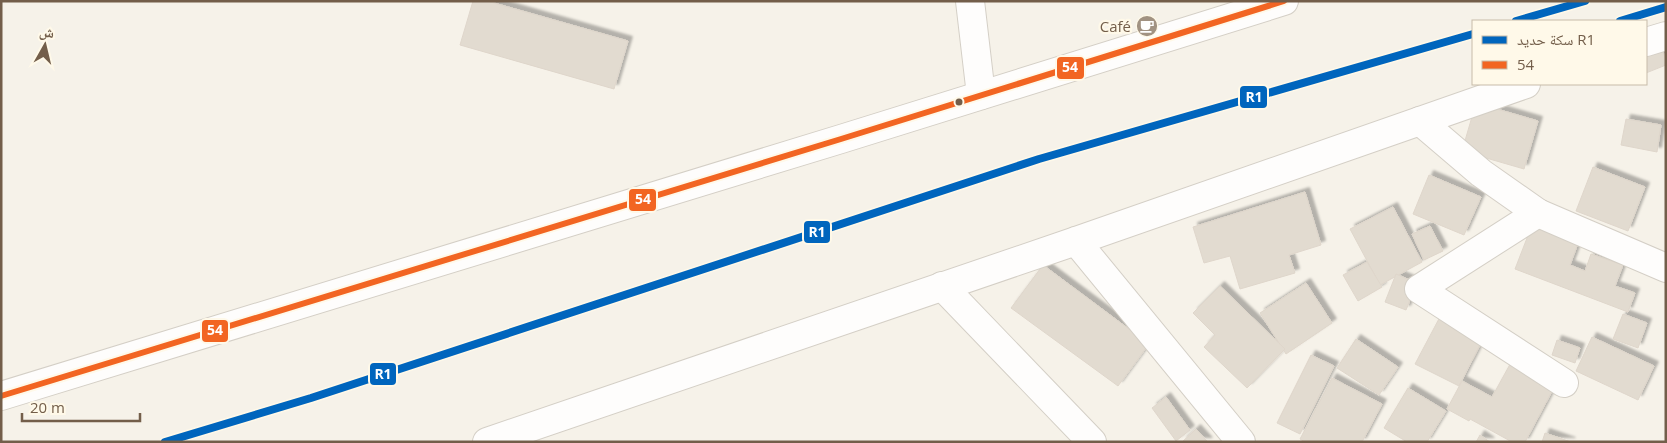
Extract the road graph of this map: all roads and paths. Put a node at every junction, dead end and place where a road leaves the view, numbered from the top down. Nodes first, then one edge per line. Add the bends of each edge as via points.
1 (970, 1) edge
2 (1284, 1) edge
3 (1666, 36) edge
4 (1647, 42) edge
5 (1523, 85) edge
6 (981, 95) junction
7 (1420, 120) junction
8 (1538, 213) junction
9 (1076, 241) junction
10 (1666, 268) edge
11 (942, 286) junction
12 (1564, 383) dead end
13 (1, 396) edge
14 (487, 442) edge
15 (1092, 442) edge
16 (1241, 442) edge

1 - 6 street
2 - 6 street
3 - 4 street
5 - 7 street
6 - 13 street
7 - 8 street via 1481,173
7 - 9 street
8 - 10 street
8 - 12 street via 1419,289
9 - 11 street
9 - 16 street
11 - 14 street
11 - 15 street

